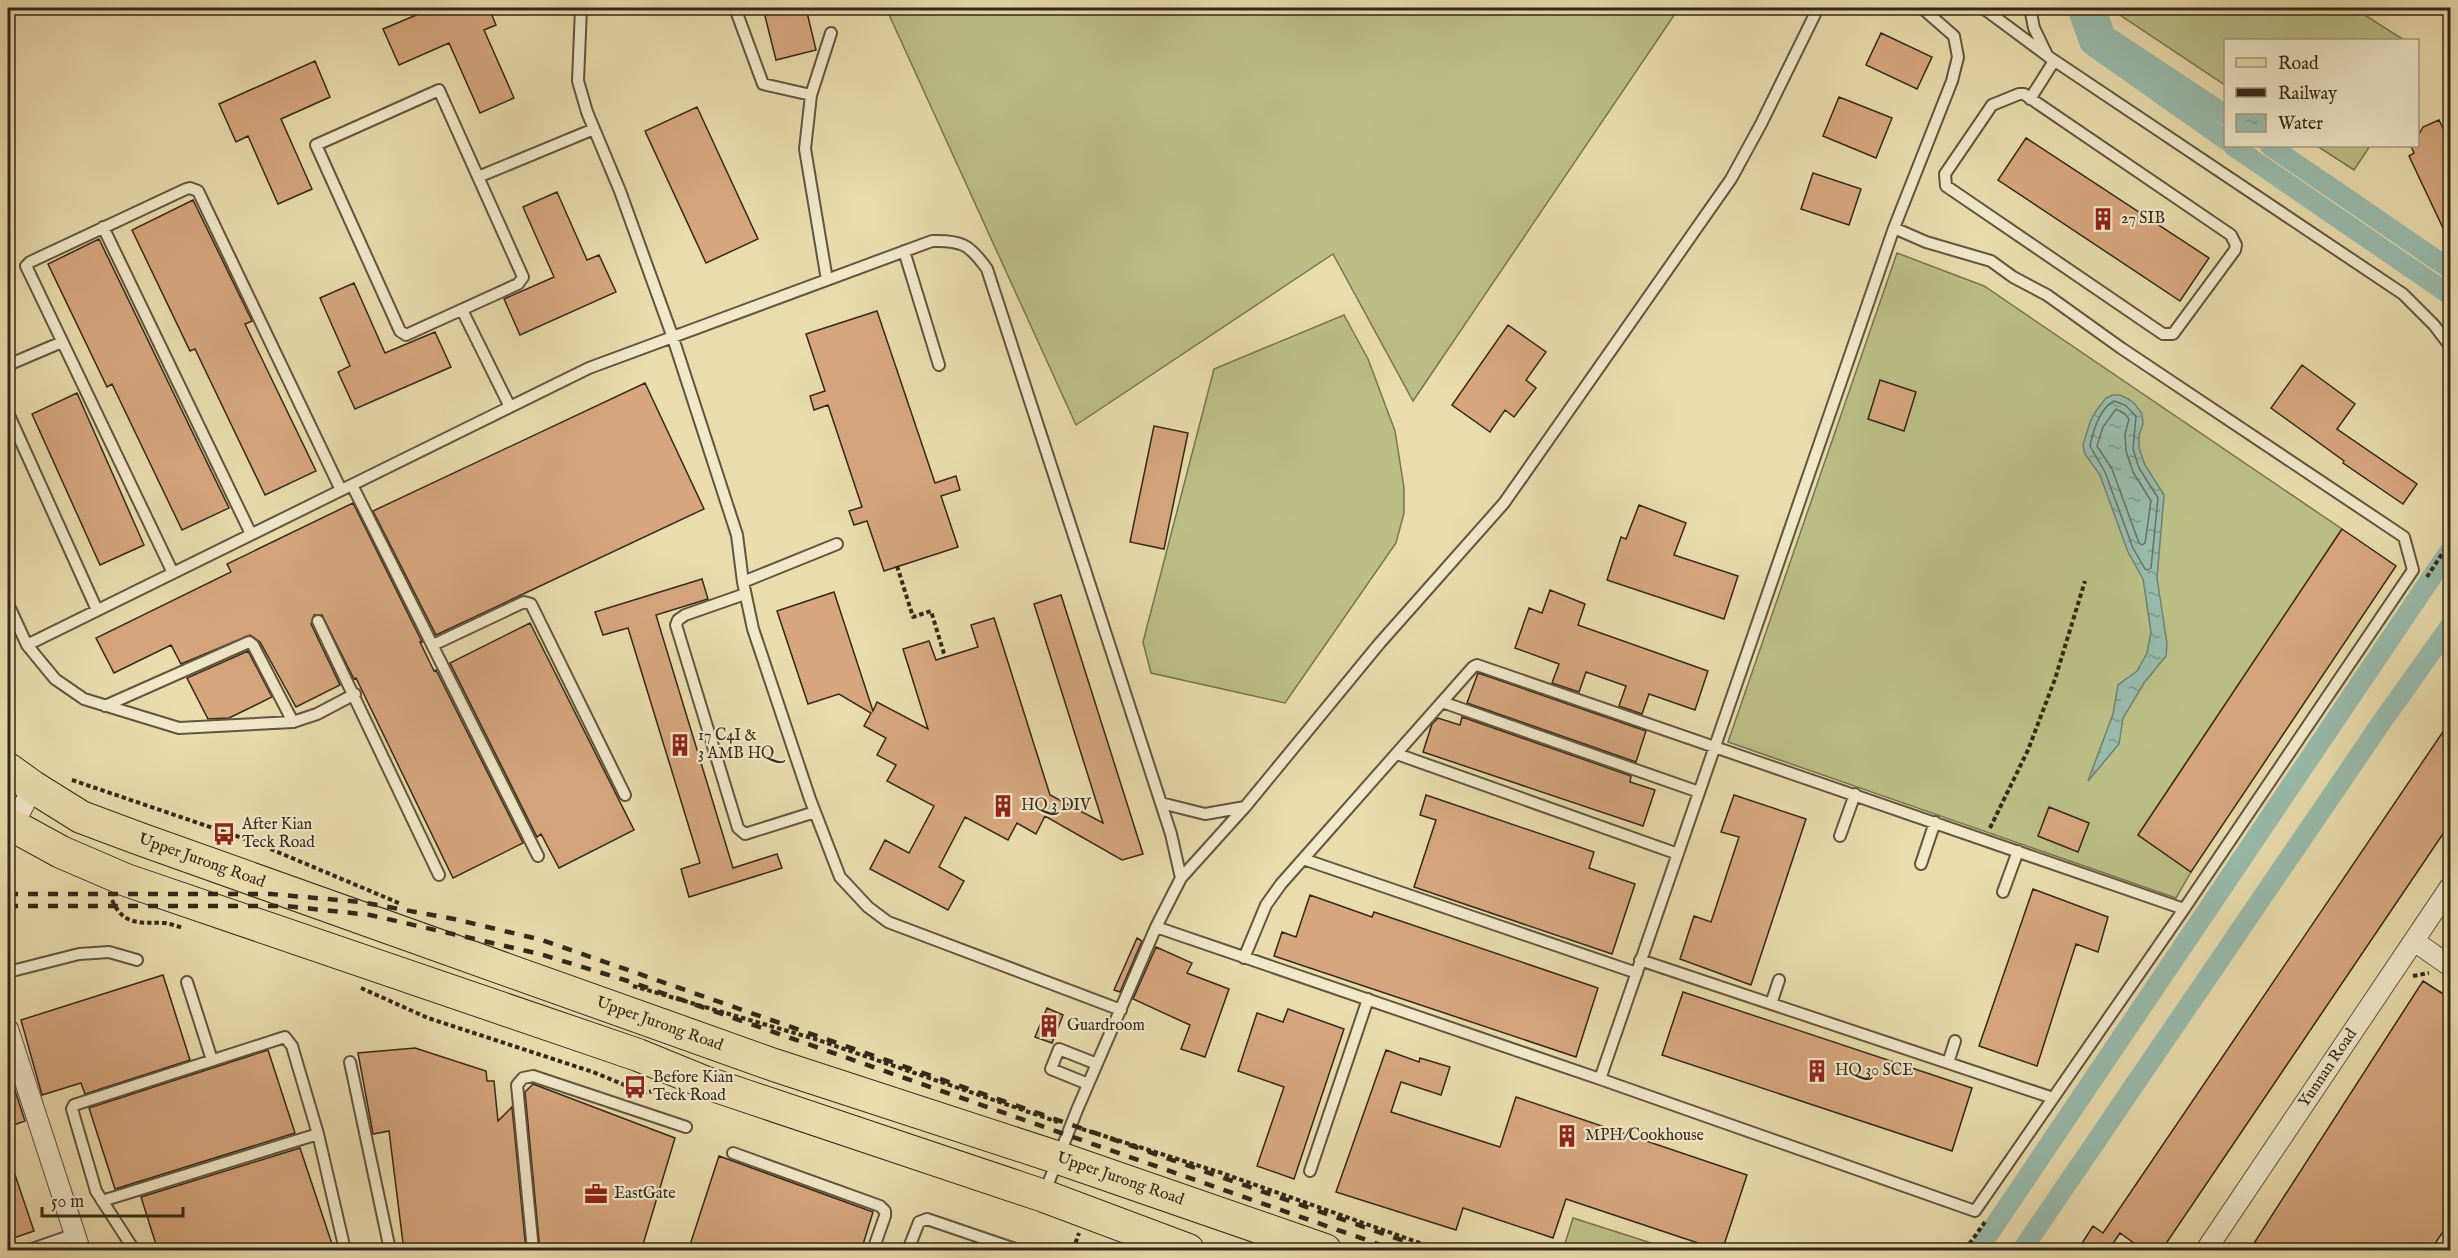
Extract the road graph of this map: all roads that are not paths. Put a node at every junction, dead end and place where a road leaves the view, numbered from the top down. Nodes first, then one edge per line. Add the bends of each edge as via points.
1 (581, 8) edge
2 (735, 8) edge
3 (1818, 8) edge
4 (1922, 8) edge
5 (1983, 8) edge
6 (2030, 8) edge
7 (831, 33) dead end
8 (2052, 59) junction
9 (811, 95) junction
10 (2030, 99) junction
11 (594, 129) junction
12 (478, 177) junction
13 (103, 227) junction
14 (1894, 228) junction
15 (904, 251) junction
16 (826, 280) junction
17 (462, 309) junction
18 (672, 335) junction
19 (62, 342) junction
20 (2451, 346) edge
21 (8, 365) edge
22 (939, 365) dead end
23 (510, 407) junction
24 (8, 413) edge
25 (352, 485) junction
26 (341, 490) junction
27 (251, 534) junction
28 (837, 544) dead end
29 (173, 573) junction
30 (743, 582) junction
31 (745, 594) junction
32 (8, 604) edge
33 (97, 610) junction
34 (318, 621) dead end
35 (27, 645) junction
36 (433, 645) junction
37 (355, 694) junction
38 (1442, 702) junction
39 (105, 706) junction
40 (293, 722) junction
41 (1715, 746) junction
42 (1397, 754) junction
43 (8, 769) edge
44 (33, 787) junction
45 (1699, 792) junction
46 (625, 795) dead end
47 (1855, 795) junction
48 (1161, 803) junction
49 (1245, 807) junction
50 (815, 812) junction
51 (1935, 822) junction
52 (9, 826) edge
53 (1840, 836) dead end
54 (2018, 851) junction
55 (1678, 854) junction
56 (538, 856) dead end
57 (1303, 859) junction
58 (1921, 864) dead end
59 (440, 875) dead end
60 (1181, 878) junction
61 (2451, 887) edge
62 (2003, 892) dead end
63 (2184, 909) junction
64 (1156, 927) junction
65 (2414, 941) junction
66 (1244, 958) junction
67 (137, 960) dead end
68 (1640, 960) junction
69 (2451, 966) edge
70 (8, 972) edge
71 (1636, 973) junction
72 (1779, 980) dead end
73 (187, 982) dead end
74 (1368, 999) junction
75 (1771, 1004) junction
76 (1122, 1010) junction
77 (8, 1029) edge
78 (1955, 1041) dead end
79 (212, 1060) junction
80 (350, 1062) dead end
81 (1948, 1063) junction
82 (1097, 1064) junction
83 (1600, 1079) junction
84 (1088, 1084) junction
85 (2053, 1098) junction
86 (686, 1127) dead end
87 (318, 1134) junction
88 (733, 1153) dead end
89 (1059, 1158) junction
90 (1310, 1171) dead end
91 (1044, 1196) junction
92 (102, 1201) junction
93 (77, 1242) edge
94 (343, 1250) edge
95 (29, 1251) edge
96 (134, 1251) edge
97 (390, 1251) edge
98 (533, 1251) edge
99 (873, 1251) edge
100 (908, 1251) edge
101 (1018, 1251) edge
102 (1188, 1251) edge
103 (1325, 1251) edge
104 (2206, 1251) edge

1 - 11 lane via 578,81
2 - 9 lane via 763,84
3 - 49 lane via 1731,179 1504,503
4 - 14 lane via 1954,36 1958,57 1939,117
5 - 8 lane
6 - 8 lane via 2034,28
7 - 9 lane
8 - 10 lane
8 - 20 lane via 2403,294
9 - 16 lane via 805,149
10 - 10 lane via 2235,240 2235,250 2178,330 2170,335 2163,334 1950,190 1944,181 1992,105 2019,94
11 - 12 lane
11 - 18 lane
12 - 17 lane via 523,277 518,284
12 - 17 lane via 440,90 316,145 400,331 410,333
13 - 19 lane via 27,264
13 - 26 lane via 186,189 198,191
13 - 27 lane
14 - 41 lane
14 - 63 lane via 1991,261 2404,537 2413,570
15 - 16 lane
15 - 22 lane
15 - 48 lane via 953,240 974,251 987,269
16 - 18 lane
17 - 23 lane
18 - 23 lane via 589,368
18 - 30 lane via 737,535
19 - 21 lane
19 - 29 lane
23 - 25 lane
24 - 33 lane
25 - 26 lane
25 - 36 lane
26 - 27 lane
27 - 29 lane
28 - 30 lane
29 - 33 lane
30 - 31 lane
31 - 50 lane via 753,629
31 - 50 lane via 685,615 676,625 738,828 745,834
32 - 35 lane
33 - 35 lane
34 - 37 lane
35 - 39 lane via 55,679 84,699
36 - 46 lane via 524,602 533,606
36 - 56 lane
37 - 40 lane
37 - 59 lane
38 - 41 lane via 1473,667 1482,666
38 - 42 lane
38 - 45 lane
39 - 40 lane via 179,728
39 - 40 lane via 249,642
41 - 45 lane
41 - 47 lane
42 - 55 lane
42 - 57 lane
43 - 44 main road, Upper Jurong Road
44 - 52 street
44 - 89 main road, Upper Jurong Road via 81,817 151,843 774,1065
45 - 55 lane
47 - 51 lane
47 - 53 lane
48 - 49 lane via 1205,814
48 - 60 lane
49 - 60 lane
50 - 76 lane via 840,877 888,922
51 - 54 lane
51 - 58 lane
52 - 91 main road via 126,880
54 - 62 lane
54 - 63 lane
55 - 68 lane
57 - 66 lane via 1269,899
57 - 71 lane
60 - 64 lane
61 - 65 street, Yunnan Road
63 - 85 lane
64 - 66 lane
64 - 76 lane
65 - 69 street
65 - 104 street, Yunnan Road
66 - 74 lane
67 - 70 lane via 109,952 79,954
68 - 71 lane
68 - 75 lane
71 - 83 lane
72 - 75 lane
73 - 79 lane
74 - 83 lane
74 - 90 lane
75 - 81 lane
76 - 82 lane
77 - 93 street
78 - 81 lane
79 - 87 lane via 289,1040
79 - 92 lane via 74,1105 72,1109
80 - 97 lane
81 - 85 lane
82 - 84 lane
82 - 84 lane via 1059,1049 1051,1070
83 - 85 lane via 1976,1210
84 - 89 lane
86 - 98 lane via 533,1076 523,1078 517,1085
87 - 92 lane
87 - 94 lane
88 - 99 lane via 880,1206 885,1216
89 - 91 lane
89 - 103 main road, Upper Jurong Road
91 - 102 main road
92 - 96 lane
93 - 95 lane
100 - 101 lane via 919,1222 927,1219

